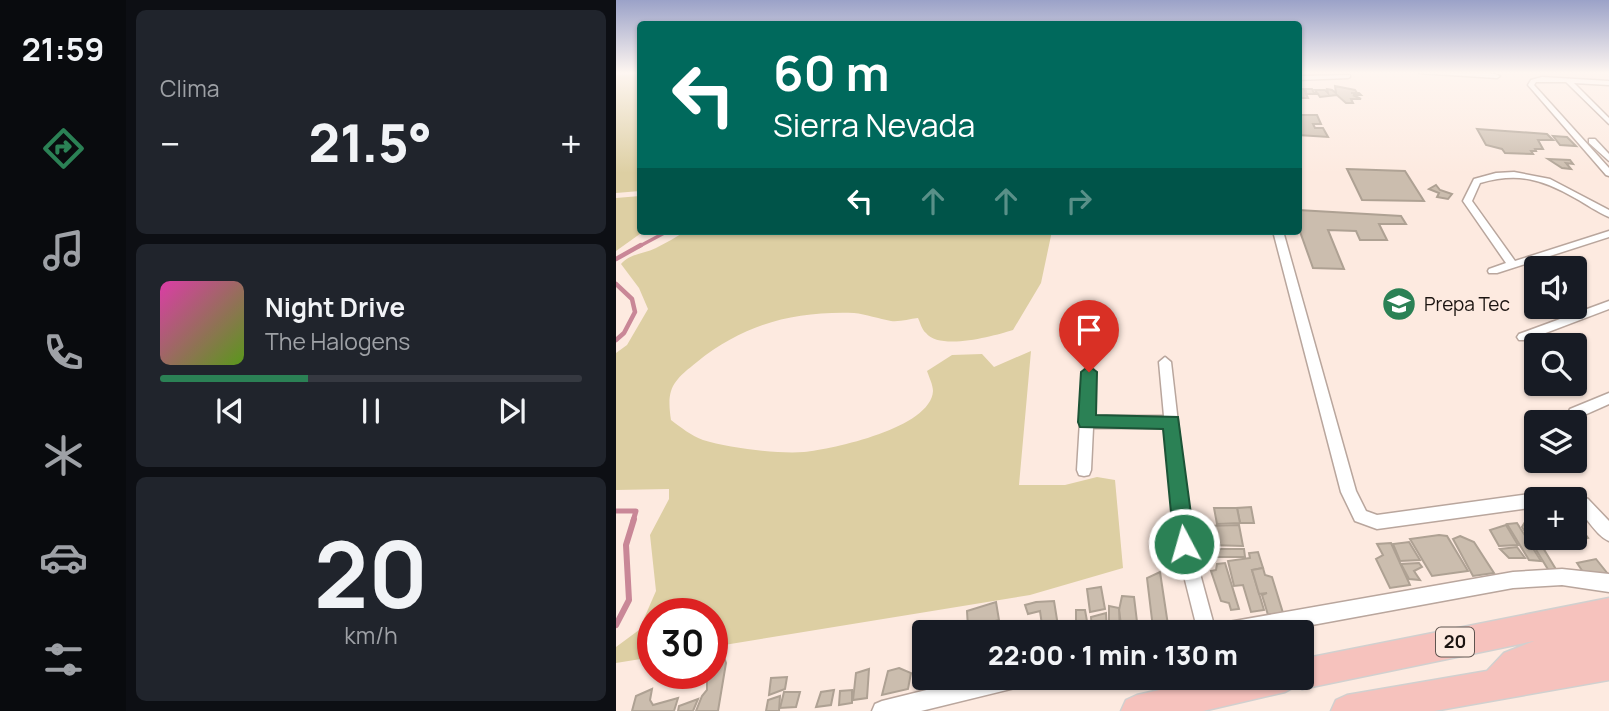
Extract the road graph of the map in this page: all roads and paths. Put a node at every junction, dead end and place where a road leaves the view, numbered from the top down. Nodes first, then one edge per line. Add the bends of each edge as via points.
1 (1550, 106) edge
2 (1559, 106) edge
3 (1593, 106) edge
4 (1609, 122) edge
5 (1592, 142) junction
6 (1609, 144) edge
7 (1609, 159) edge
8 (1609, 173) edge
9 (1609, 214) edge
10 (1609, 234) edge
11 (1279, 235) edge
12 (1596, 238) junction
13 (1609, 247) edge
14 (1511, 263) junction
15 (1493, 271) dead end
16 (1609, 305) edge
17 (1523, 337) dead end
18 (1165, 362) dead end
19 (1089, 372) dead end
20 (1609, 398) edge
21 (1582, 410) edge
22 (1087, 422) junction
23 (1171, 422) junction
24 (1084, 470) dead end
25 (1524, 502) edge
26 (1587, 507) edge
27 (1609, 533) edge
28 (1609, 583) edge
29 (1609, 612) edge
30 (1204, 620) edge
31 (1290, 620) edge
32 (1609, 637) edge
33 (1609, 665) edge
34 (1314, 672) edge
35 (1494, 686) junction
36 (967, 690) edge
37 (1228, 690) edge
38 (882, 711) edge
39 (1137, 711) edge
40 (1347, 711) edge

1 - 8 street
2 - 5 street
3 - 4 street
5 - 6 street
5 - 7 street
9 - 14 street via 1540,176 1508,175 1477,181 1467,201
10 - 12 street
11 - 25 street via 1349,492 1361,516 1377,522
12 - 13 street
12 - 14 street
14 - 15 street
16 - 17 street
18 - 23 street
19 - 22 street
20 - 21 street
22 - 23 street
22 - 24 street
23 - 30 street via 1184,544
26 - 27 street
28 - 31 street via 1562,577 1513,580
29 - 34 main road, 20
32 - 35 main road via 1514,663
33 - 35 main road
35 - 40 main road
36 - 38 street
37 - 39 main road

